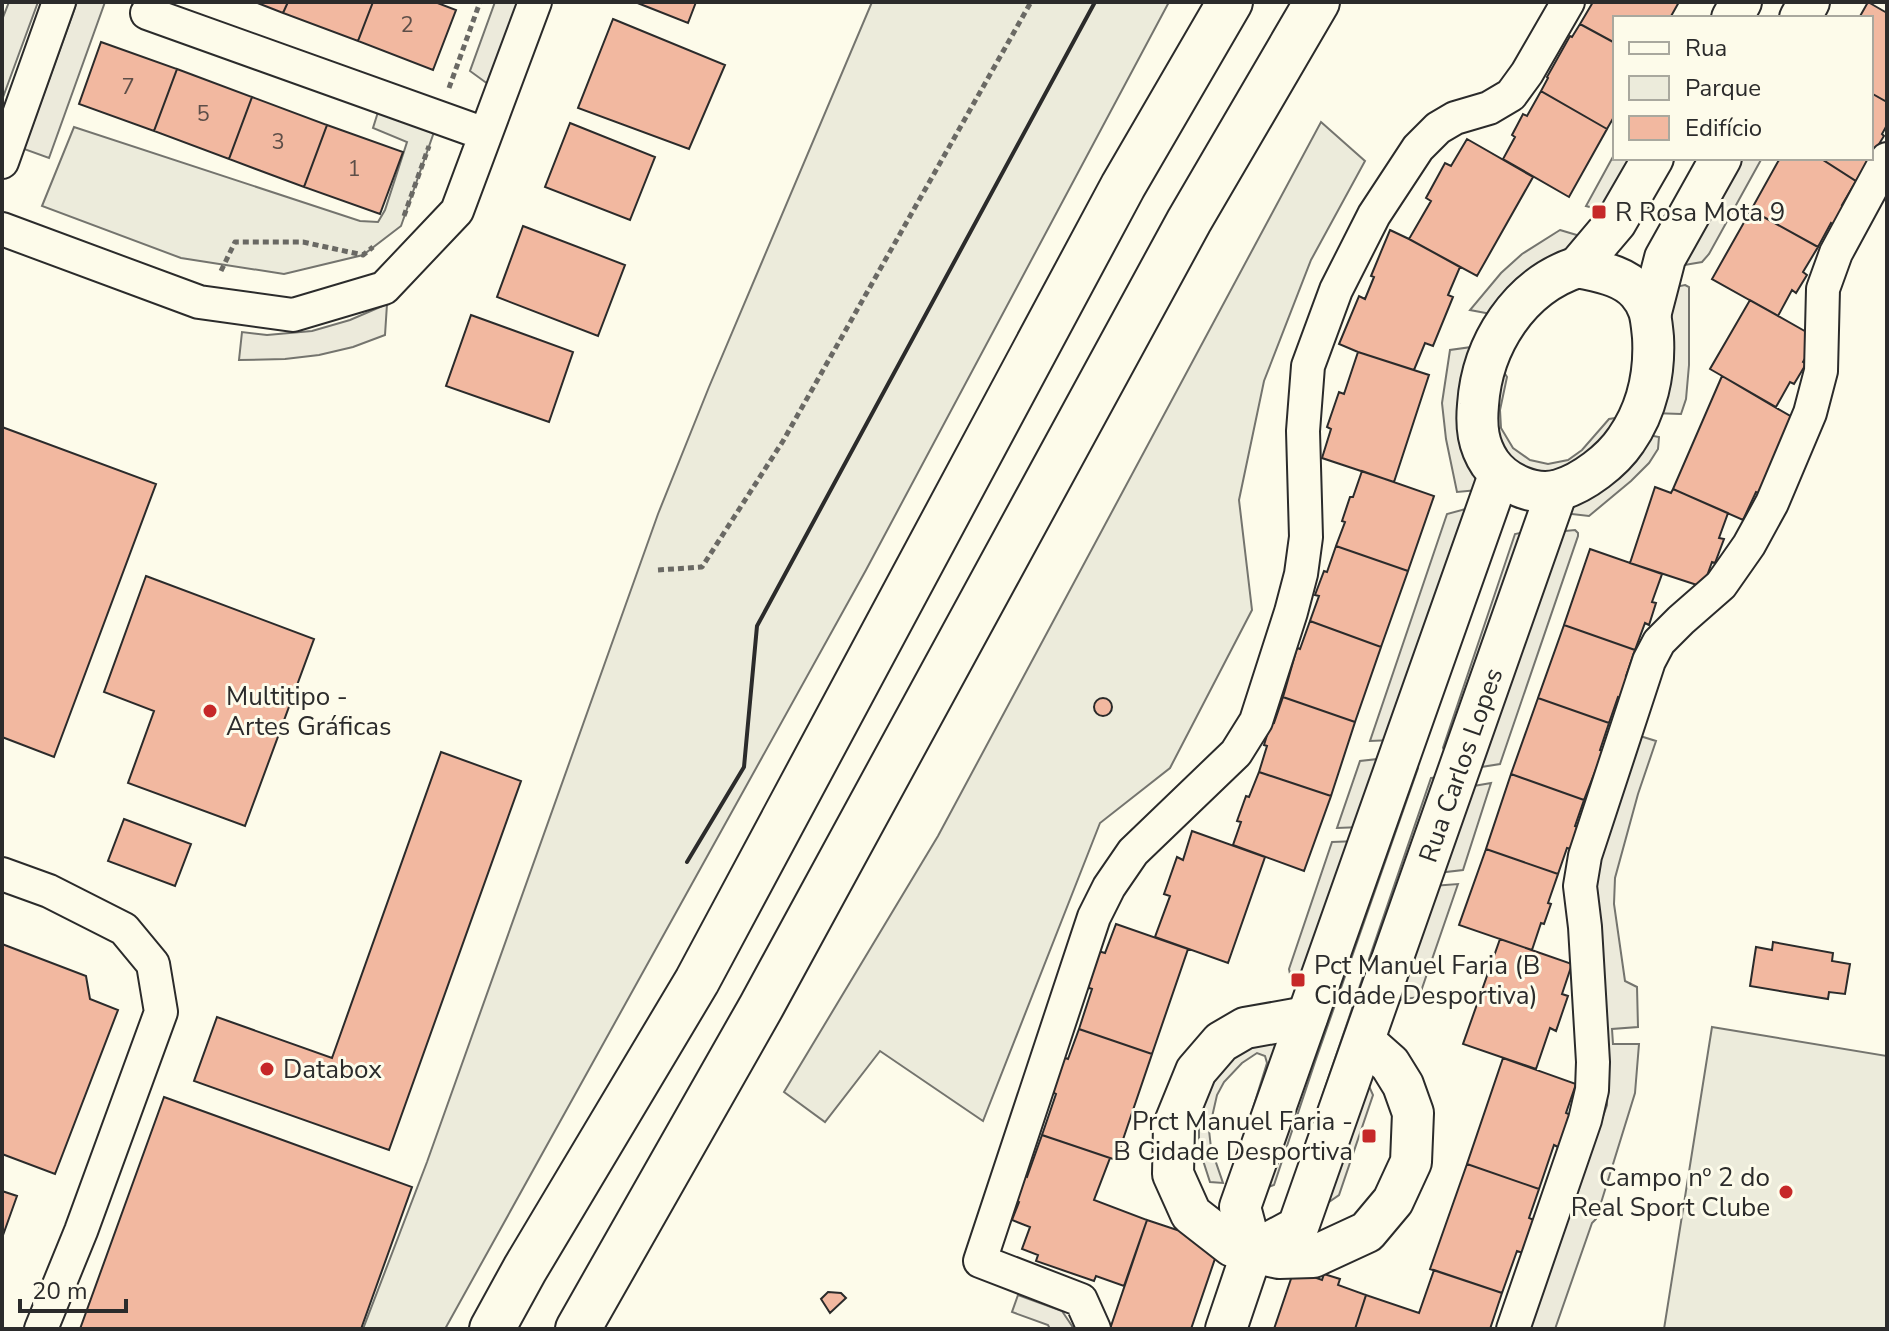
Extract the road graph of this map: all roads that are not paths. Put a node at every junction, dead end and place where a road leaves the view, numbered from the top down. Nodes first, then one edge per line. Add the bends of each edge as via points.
1 (59, 2) edge
2 (535, 2) edge
3 (1230, 2) edge
4 (1317, 2) edge
5 (1568, 2) edge
6 (147, 13) dead end
7 (485, 134) junction
8 (1887, 159) edge
9 (1652, 160) edge
10 (1720, 160) edge
11 (2, 162) edge
12 (2, 229) edge
13 (1578, 267) junction
14 (1651, 312) junction
15 (1499, 475) junction
16 (1557, 491) junction
17 (2, 874) edge
18 (1307, 1017) junction
19 (1364, 1041) junction
20 (1252, 1252) junction
21 (583, 1320) edge
22 (41, 1329) edge
23 (492, 1329) edge
24 (1094, 1329) edge
25 (1226, 1329) edge
26 (1513, 1329) edge

1 - 11 street
2 - 7 street
3 - 23 highway via 1123,186 697,981
4 - 21 highway via 1189,221 761,1007
5 - 24 street via 1511,95 1438,128 1418,148 1374,215 1336,290 1308,366 1301,574 1256,721 1236,753 1133,852 1094,917 980,1261 1081,1300
6 - 7 street
7 - 12 street via 457,211 384,288 293,315 199,302
8 - 26 street via 1836,253 1823,289 1821,371 1810,413 1772,503 1721,585 1659,642 1607,786 1580,886 1592,1090
9 - 13 street via 1616,222
10 - 14 street via 1665,258
13 - 14 street via 1615,275 1637,291
13 - 15 street via 1540,287 1514,310 1494,340 1483,369 1476,426 1482,452
14 - 16 street via 1653,372 1644,407 1610,459
15 - 16 street via 1528,490
15 - 18 street
16 - 19 street, Rua Carlos Lopes
17 - 22 street via 124,929 153,964 161,1012
18 - 20 street via 1240,1207
18 - 20 street via 1245,1028 1221,1042 1196,1071 1174,1125 1173,1174 1191,1214 1232,1246
19 - 20 street, Rua Carlos Lopes via 1298,1227
19 - 20 street via 1390,1064 1413,1113 1411,1162 1393,1201 1367,1232 1313,1257
20 - 25 street

